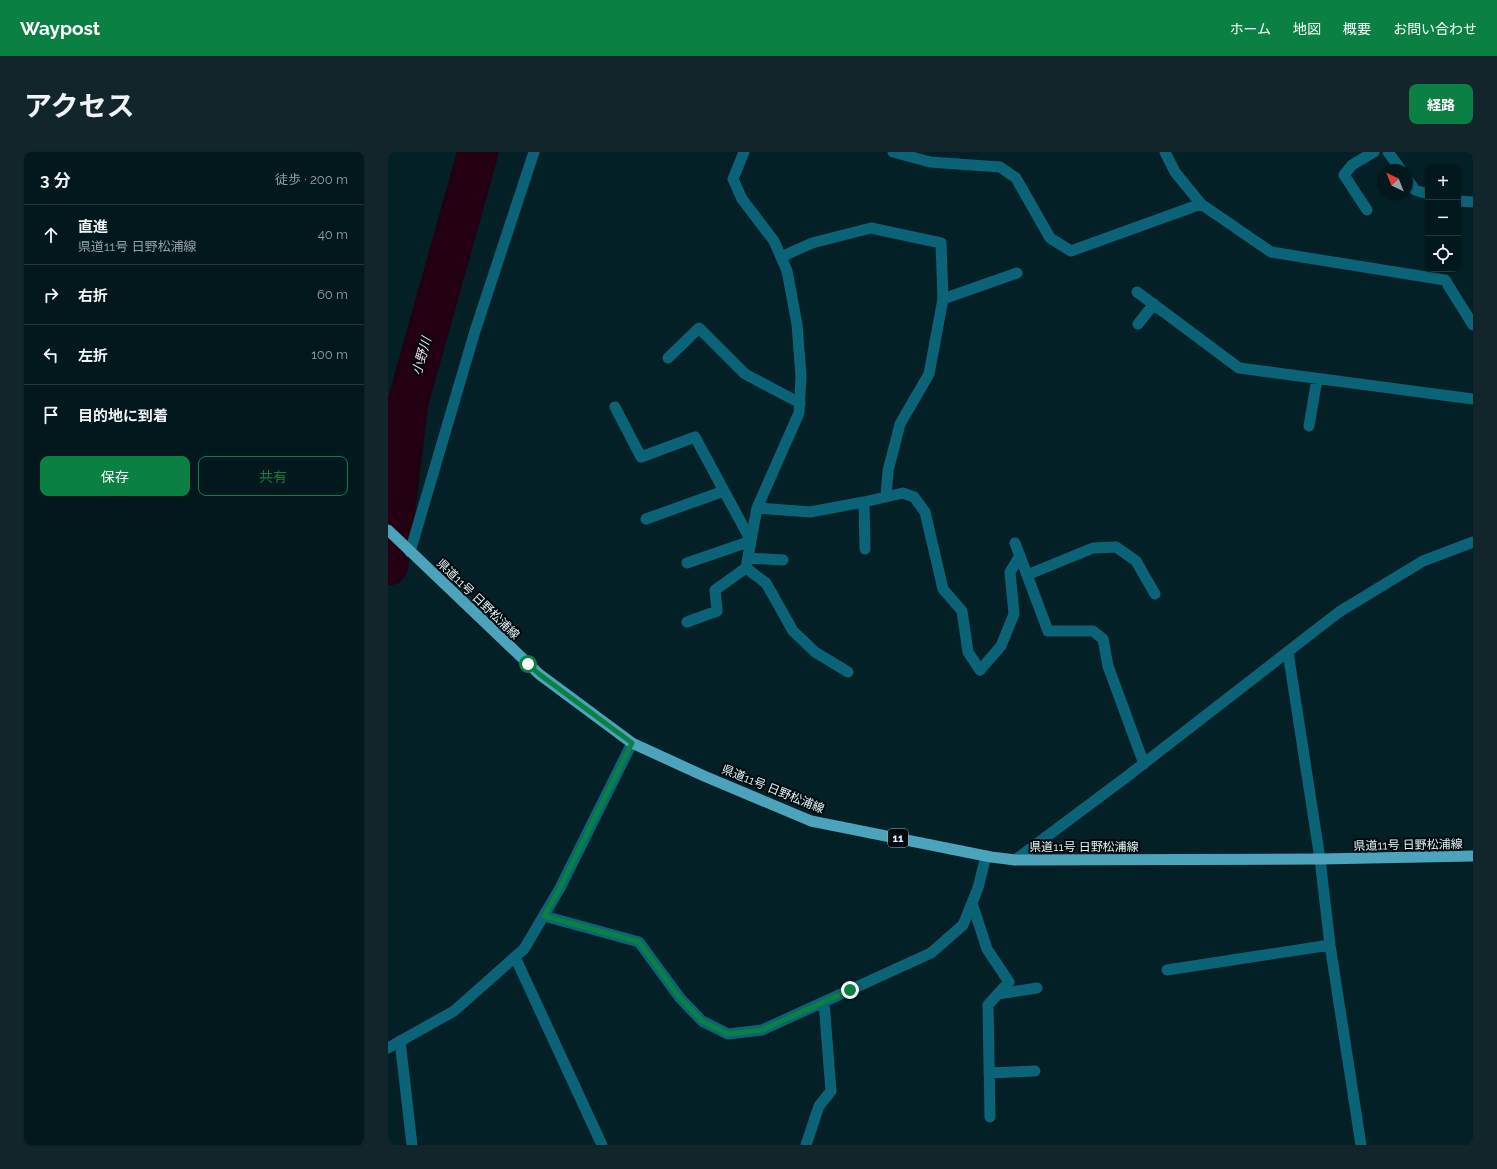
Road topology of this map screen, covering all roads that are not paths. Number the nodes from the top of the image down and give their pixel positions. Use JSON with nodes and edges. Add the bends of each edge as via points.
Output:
{"nodes":[{"id":1,"x":534,"y":152,"type":"edge"},
{"id":2,"x":744,"y":152,"type":"edge"},
{"id":3,"x":893,"y":152,"type":"edge"},
{"id":4,"x":1166,"y":152,"type":"edge"},
{"id":5,"x":1374,"y":152,"type":"edge"},
{"id":6,"x":1388,"y":152,"type":"edge"},
{"id":7,"x":1397,"y":164,"type":"edge"},
{"id":8,"x":1413,"y":187,"type":"edge"},
{"id":9,"x":1425,"y":193,"type":"edge"},
{"id":10,"x":1461,"y":201,"type":"edge"},
{"id":11,"x":1473,"y":202,"type":"edge"},
{"id":12,"x":1201,"y":204,"type":"junction"},
{"id":13,"x":1367,"y":210,"type":"dead end"},
{"id":14,"x":781,"y":257,"type":"junction"},
{"id":15,"x":1017,"y":273,"type":"dead end"},
{"id":16,"x":1137,"y":292,"type":"dead end"},
{"id":17,"x":943,"y":299,"type":"junction"},
{"id":18,"x":1154,"y":304,"type":"junction"},
{"id":19,"x":1138,"y":324,"type":"dead end"},
{"id":20,"x":1473,"y":325,"type":"edge"},
{"id":21,"x":668,"y":358,"type":"dead end"},
{"id":22,"x":1317,"y":379,"type":"junction"},
{"id":23,"x":1473,"y":399,"type":"edge"},
{"id":24,"x":800,"y":403,"type":"junction"},
{"id":25,"x":615,"y":407,"type":"dead end"},
{"id":26,"x":1309,"y":426,"type":"dead end"},
{"id":27,"x":724,"y":491,"type":"junction"},
{"id":28,"x":886,"y":497,"type":"junction"},
{"id":29,"x":864,"y":502,"type":"junction"},
{"id":30,"x":756,"y":508,"type":"junction"},
{"id":31,"x":646,"y":519,"type":"dead end"},
{"id":32,"x":388,"y":530,"type":"edge"},
{"id":33,"x":751,"y":541,"type":"junction"},
{"id":34,"x":1473,"y":542,"type":"edge"},
{"id":35,"x":1015,"y":544,"type":"dead end"},
{"id":36,"x":865,"y":549,"type":"dead end"},
{"id":37,"x":410,"y":552,"type":"junction"},
{"id":38,"x":1020,"y":556,"type":"junction"},
{"id":39,"x":783,"y":560,"type":"dead end"},
{"id":40,"x":687,"y":563,"type":"dead end"},
{"id":41,"x":747,"y":563,"type":"junction"},
{"id":42,"x":1027,"y":575,"type":"junction"},
{"id":43,"x":1155,"y":594,"type":"dead end"},
{"id":44,"x":687,"y":622,"type":"dead end"},
{"id":45,"x":1288,"y":652,"type":"junction"},
{"id":46,"x":848,"y":672,"type":"dead end"},
{"id":47,"x":632,"y":743,"type":"junction"},
{"id":48,"x":1144,"y":764,"type":"junction"},
{"id":49,"x":986,"y":856,"type":"junction"},
{"id":50,"x":1473,"y":856,"type":"edge"},
{"id":51,"x":1015,"y":860,"type":"junction"},
{"id":52,"x":1320,"y":860,"type":"junction"},
{"id":53,"x":972,"y":903,"type":"junction"},
{"id":54,"x":544,"y":916,"type":"junction"},
{"id":55,"x":1330,"y":945,"type":"junction"},
{"id":56,"x":515,"y":957,"type":"junction"},
{"id":57,"x":1167,"y":970,"type":"dead end"},
{"id":58,"x":1037,"y":988,"type":"dead end"},
{"id":59,"x":998,"y":994,"type":"junction"},
{"id":60,"x":824,"y":1002,"type":"junction"},
{"id":61,"x":400,"y":1041,"type":"junction"},
{"id":62,"x":388,"y":1048,"type":"edge"},
{"id":63,"x":1035,"y":1071,"type":"dead end"},
{"id":64,"x":989,"y":1073,"type":"junction"},
{"id":65,"x":990,"y":1117,"type":"dead end"},
{"id":66,"x":412,"y":1145,"type":"edge"},
{"id":67,"x":602,"y":1145,"type":"edge"},
{"id":68,"x":806,"y":1145,"type":"edge"},
{"id":69,"x":1360,"y":1145,"type":"edge"}],
"edges":[{"from":1,"to":37,"type":"street","via":[[475,331]]},
{"from":2,"to":14,"type":"street","via":[[734,179],[742,199],[774,241]]},
{"from":3,"to":12,"type":"street","via":[[930,162],[1000,167],[1016,178],[1050,238],[1071,251]]},
{"from":4,"to":12,"type":"street","via":[[1175,172]]},
{"from":5,"to":13,"type":"street","via":[[1352,165],[1344,175]]},
{"from":6,"to":7,"type":"street"},
{"from":8,"to":9,"type":"street"},
{"from":10,"to":11,"type":"street"},
{"from":12,"to":20,"type":"street","via":[[1271,252],[1445,280]]},
{"from":14,"to":17,"type":"street","via":[[812,243],[871,228],[940,243]]},
{"from":14,"to":24,"type":"street","via":[[787,271],[797,324],[801,376]]},
{"from":15,"to":17,"type":"street"},
{"from":16,"to":18,"type":"street"},
{"from":17,"to":28,"type":"street","via":[[928,374],[900,424],[888,471]]},
{"from":18,"to":19,"type":"street"},
{"from":18,"to":22,"type":"street","via":[[1239,368]]},
{"from":21,"to":24,"type":"street","via":[[699,328],[745,374]]},
{"from":22,"to":23,"type":"street"},
{"from":22,"to":26,"type":"street"},
{"from":24,"to":30,"type":"street","via":[[799,413]]},
{"from":25,"to":27,"type":"street","via":[[641,456],[695,436]]},
{"from":27,"to":31,"type":"street"},
{"from":27,"to":33,"type":"street"},
{"from":28,"to":29,"type":"street"},
{"from":28,"to":38,"type":"street","via":[[902,493],[914,497],[925,512],[944,589],[962,611],[968,652],[980,670],[1001,646],[1014,614],[1010,572]]},
{"from":29,"to":30,"type":"street","via":[[810,512]]},
{"from":29,"to":36,"type":"street"},
{"from":30,"to":33,"type":"street"},
{"from":32,"to":37,"type":"main road","name":"県道11号 日野松浦線","number":"11"},
{"from":33,"to":40,"type":"street"},
{"from":33,"to":41,"type":"street"},
{"from":34,"to":45,"type":"street","via":[[1423,561],[1339,612]]},
{"from":35,"to":38,"type":"street"},
{"from":37,"to":47,"type":"main road","name":"県道11号 日野松浦線","number":"11","via":[[539,674]]},
{"from":38,"to":42,"type":"street"},
{"from":39,"to":41,"type":"street"},
{"from":41,"to":44,"type":"street","via":[[715,590],[717,611]]},
{"from":41,"to":46,"type":"street","via":[[766,583],[793,631],[816,652]]},
{"from":42,"to":43,"type":"street","via":[[1093,548],[1116,546],[1136,561]]},
{"from":42,"to":48,"type":"street","via":[[1048,631],[1093,631],[1103,639],[1108,666]]},
{"from":45,"to":48,"type":"street"},
{"from":45,"to":52,"type":"street"},
{"from":47,"to":49,"type":"main road","name":"県道11号 日野松浦線","number":"11","via":[[811,821]]},
{"from":47,"to":54,"type":"street"},
{"from":48,"to":51,"type":"street"},
{"from":49,"to":51,"type":"main road","name":"県道11号 日野松浦線","number":"11"},
{"from":49,"to":53,"type":"street"},
{"from":50,"to":52,"type":"main road","name":"県道11号 日野松浦線","number":"11"},
{"from":51,"to":52,"type":"main road","name":"県道11号 日野松浦線","number":"11"},
{"from":52,"to":55,"type":"street"},
{"from":53,"to":59,"type":"street","via":[[987,949],[1009,982]]},
{"from":53,"to":60,"type":"street","via":[[963,925],[931,953]]},
{"from":54,"to":56,"type":"street","via":[[524,949]]},
{"from":54,"to":60,"type":"street","via":[[639,942],[684,1003],[702,1021],[728,1034],[762,1030]]},
{"from":55,"to":57,"type":"street"},
{"from":55,"to":69,"type":"street"},
{"from":56,"to":61,"type":"street","via":[[454,1011]]},
{"from":56,"to":67,"type":"street"},
{"from":58,"to":59,"type":"street"},
{"from":59,"to":64,"type":"street","via":[[988,1006]]},
{"from":60,"to":68,"type":"street","via":[[831,1091],[819,1106]]},
{"from":61,"to":62,"type":"street"},
{"from":61,"to":66,"type":"street"},
{"from":63,"to":64,"type":"street"},
{"from":64,"to":65,"type":"street"}]}
